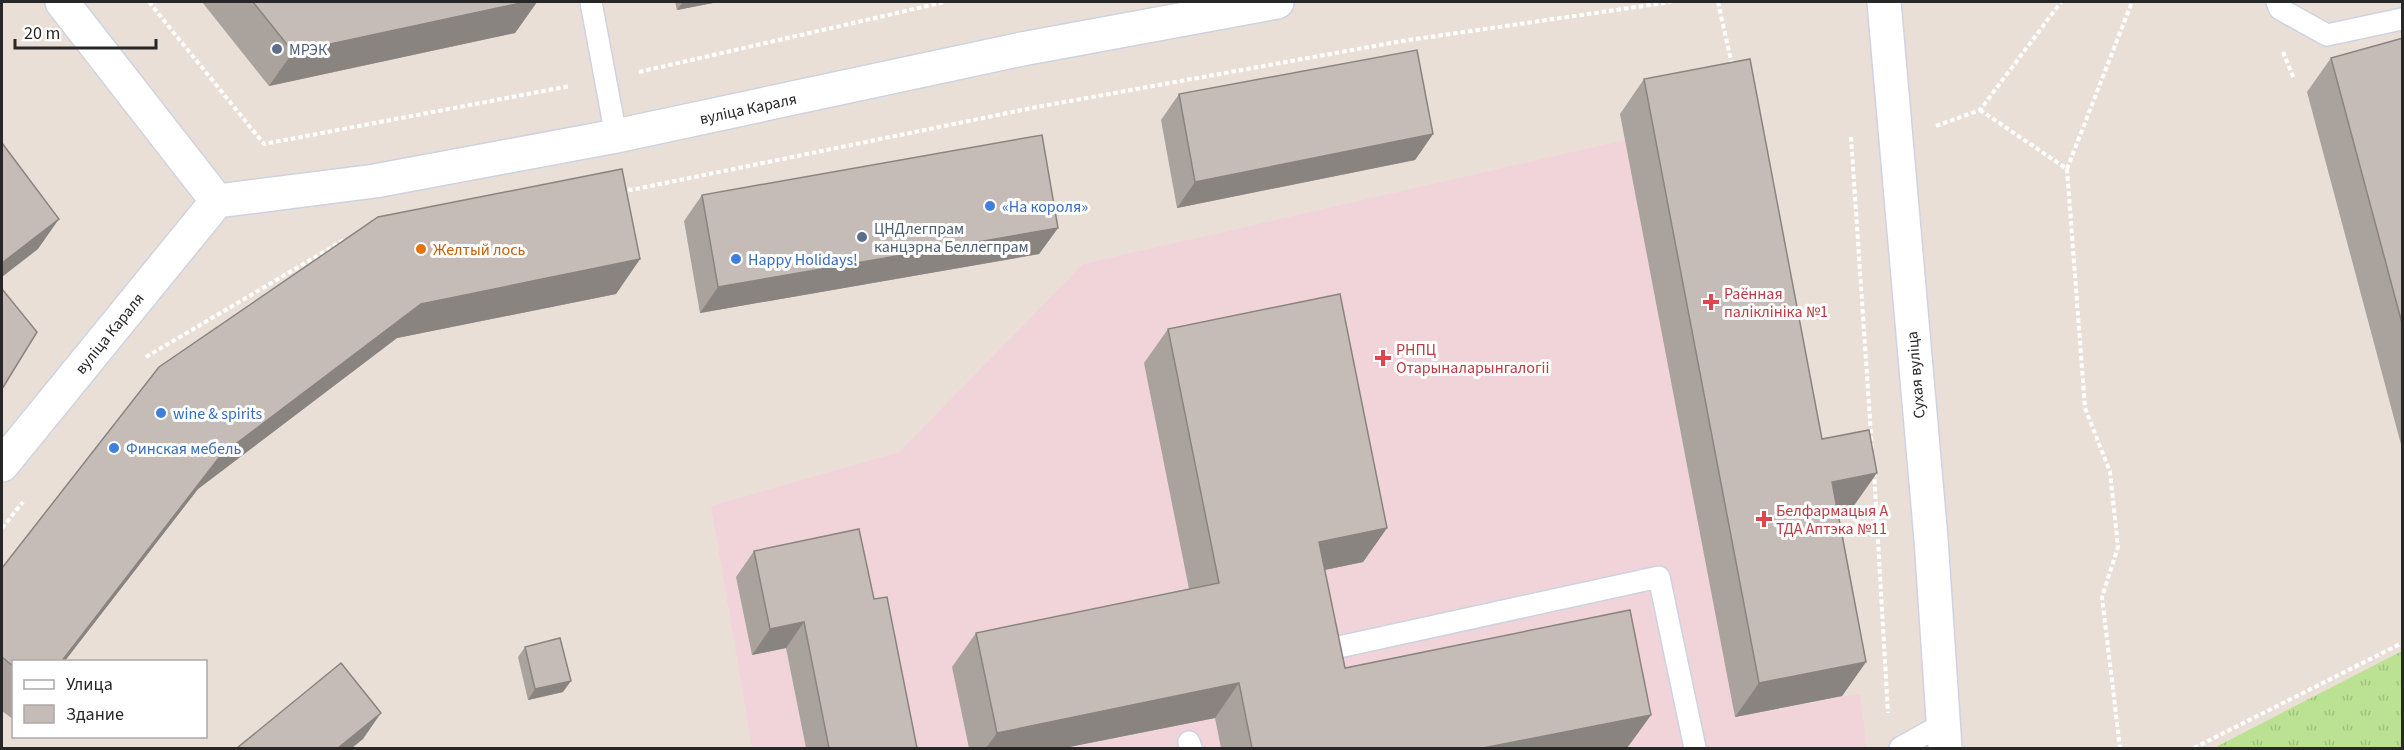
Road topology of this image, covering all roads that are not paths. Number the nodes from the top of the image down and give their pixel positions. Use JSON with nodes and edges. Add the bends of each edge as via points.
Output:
{"nodes":[{"id":1,"x":62,"y":2,"type":"edge"},
{"id":2,"x":591,"y":2,"type":"edge"},
{"id":3,"x":1266,"y":2,"type":"edge"},
{"id":4,"x":1884,"y":2,"type":"edge"},
{"id":5,"x":2277,"y":2,"type":"edge"},
{"id":6,"x":2403,"y":19,"type":"edge"},
{"id":7,"x":616,"y":136,"type":"junction"},
{"id":8,"x":217,"y":201,"type":"junction"},
{"id":9,"x":2,"y":465,"type":"edge"},
{"id":10,"x":1340,"y":647,"type":"edge"},
{"id":11,"x":1944,"y":736,"type":"edge"},
{"id":12,"x":1695,"y":748,"type":"edge"},
{"id":13,"x":1900,"y":748,"type":"edge"}],
"edges":[{"from":1,"to":8,"type":"main road"},
{"from":2,"to":7,"type":"lane"},
{"from":3,"to":7,"type":"main road","name":"вуліца Караля","via":[[1023,49]]},
{"from":4,"to":11,"type":"main road","name":"Сухая вуліца","via":[[1931,539]]},
{"from":5,"to":6,"type":"lane","via":[[2280,9],[2327,35]]},
{"from":7,"to":8,"type":"main road","name":"вуліца Караля","via":[[375,181]]},
{"from":8,"to":9,"type":"main road","name":"вуліца Караля"},
{"from":10,"to":12,"type":"lane","via":[[1659,577]]},
{"from":11,"to":13,"type":"lane"}]}
